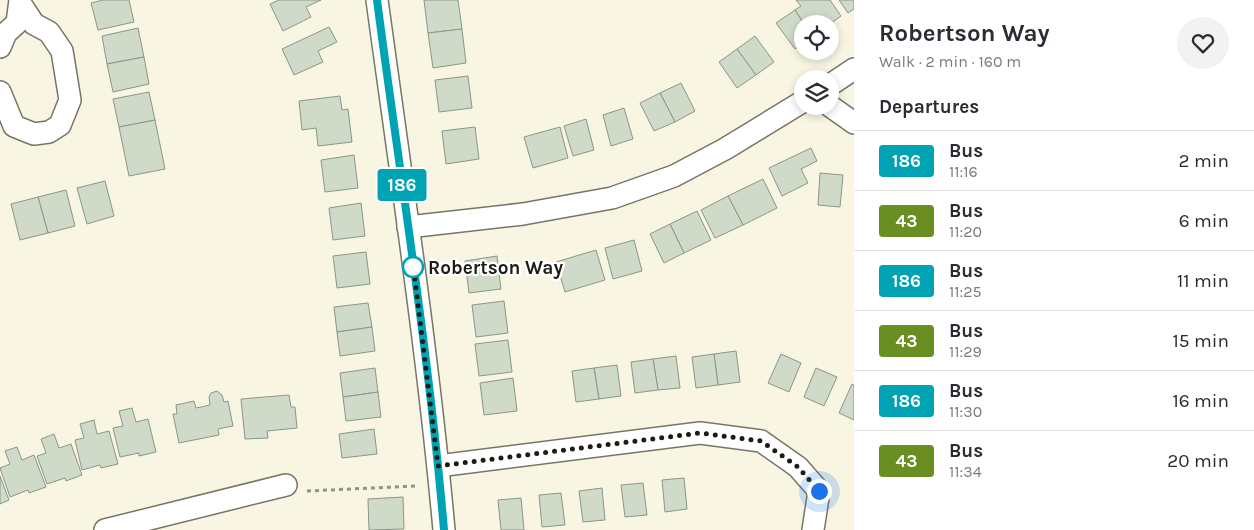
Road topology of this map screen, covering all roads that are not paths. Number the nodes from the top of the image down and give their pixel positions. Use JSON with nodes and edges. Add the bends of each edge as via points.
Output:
{"nodes":[{"id":1,"x":377,"y":0,"type":"edge"},
{"id":2,"x":20,"y":1,"type":"edge"},
{"id":3,"x":0,"y":47,"type":"edge"},
{"id":4,"x":854,"y":69,"type":"edge"},
{"id":5,"x":839,"y":79,"type":"edge"},
{"id":6,"x":0,"y":92,"type":"edge"},
{"id":7,"x":794,"y":107,"type":"edge"},
{"id":8,"x":839,"y":113,"type":"edge"},
{"id":9,"x":854,"y":124,"type":"edge"},
{"id":10,"x":408,"y":227,"type":"junction"},
{"id":11,"x":439,"y":475,"type":"junction"},
{"id":12,"x":286,"y":485,"type":"road end"},
{"id":13,"x":105,"y":530,"type":"edge"},
{"id":14,"x":444,"y":530,"type":"edge"},
{"id":15,"x":813,"y":530,"type":"edge"}],
"edges":[{"from":1,"to":10,"type":"street"},
{"from":2,"to":3,"type":"street","via":[[16,23]]},
{"from":2,"to":6,"type":"street","via":[[34,24],[49,32],[62,51],[70,100],[60,125],[49,132],[34,134],[14,126]]},
{"from":4,"to":5,"type":"street"},
{"from":7,"to":10,"type":"street","via":[[674,176],[612,198],[523,214]]},
{"from":8,"to":9,"type":"street"},
{"from":10,"to":11,"type":"street"},
{"from":11,"to":14,"type":"street"},
{"from":11,"to":15,"type":"street","via":[[700,433],[761,441],[798,467],[819,491]]},
{"from":12,"to":13,"type":"street"}]}
